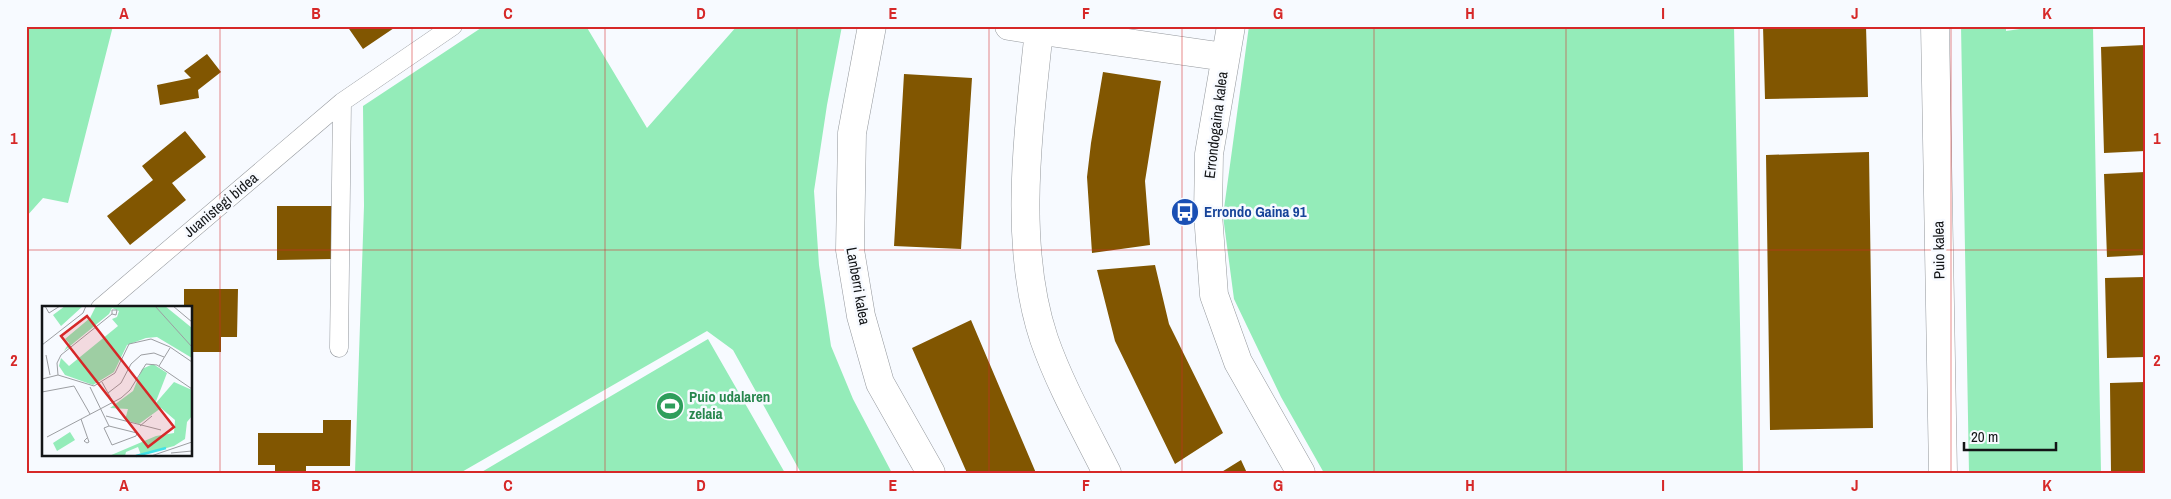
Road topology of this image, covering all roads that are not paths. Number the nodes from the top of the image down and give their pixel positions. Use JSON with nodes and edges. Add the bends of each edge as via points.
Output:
{"nodes":[{"id":1,"x":453,"y":26,"type":"edge"},
{"id":2,"x":872,"y":26,"type":"edge"},
{"id":3,"x":1009,"y":26,"type":"edge"},
{"id":4,"x":1231,"y":26,"type":"edge"},
{"id":5,"x":1935,"y":26,"type":"edge"},
{"id":6,"x":1039,"y":30,"type":"junction"},
{"id":7,"x":1226,"y":57,"type":"junction"},
{"id":8,"x":342,"y":102,"type":"junction"},
{"id":9,"x":102,"y":306,"type":"edge"},
{"id":10,"x":340,"y":348,"type":"dead end"},
{"id":11,"x":931,"y":473,"type":"edge"},
{"id":12,"x":1107,"y":473,"type":"edge"},
{"id":13,"x":1302,"y":473,"type":"edge"},
{"id":14,"x":1943,"y":473,"type":"edge"}],
"edges":[{"from":1,"to":8,"type":"lane","name":"Juanistegi bidea"},
{"from":2,"to":11,"type":"street","name":"Lanberri kalea","via":[[852,133],[850,250],[861,316],[880,383]]},
{"from":3,"to":6,"type":"street"},
{"from":4,"to":7,"type":"street","name":"Errondogaina kalea"},
{"from":5,"to":14,"type":"street","name":"Puio kalea"},
{"from":6,"to":7,"type":"street"},
{"from":6,"to":12,"type":"street","via":[[1026,163],[1026,236],[1033,289],[1044,338]]},
{"from":7,"to":13,"type":"street","name":"Errondogaina kalea","via":[[1209,154],[1208,214],[1214,294],[1238,362]]},
{"from":8,"to":9,"type":"lane","name":"Juanistegi bidea"},
{"from":8,"to":10,"type":"lane"}]}
